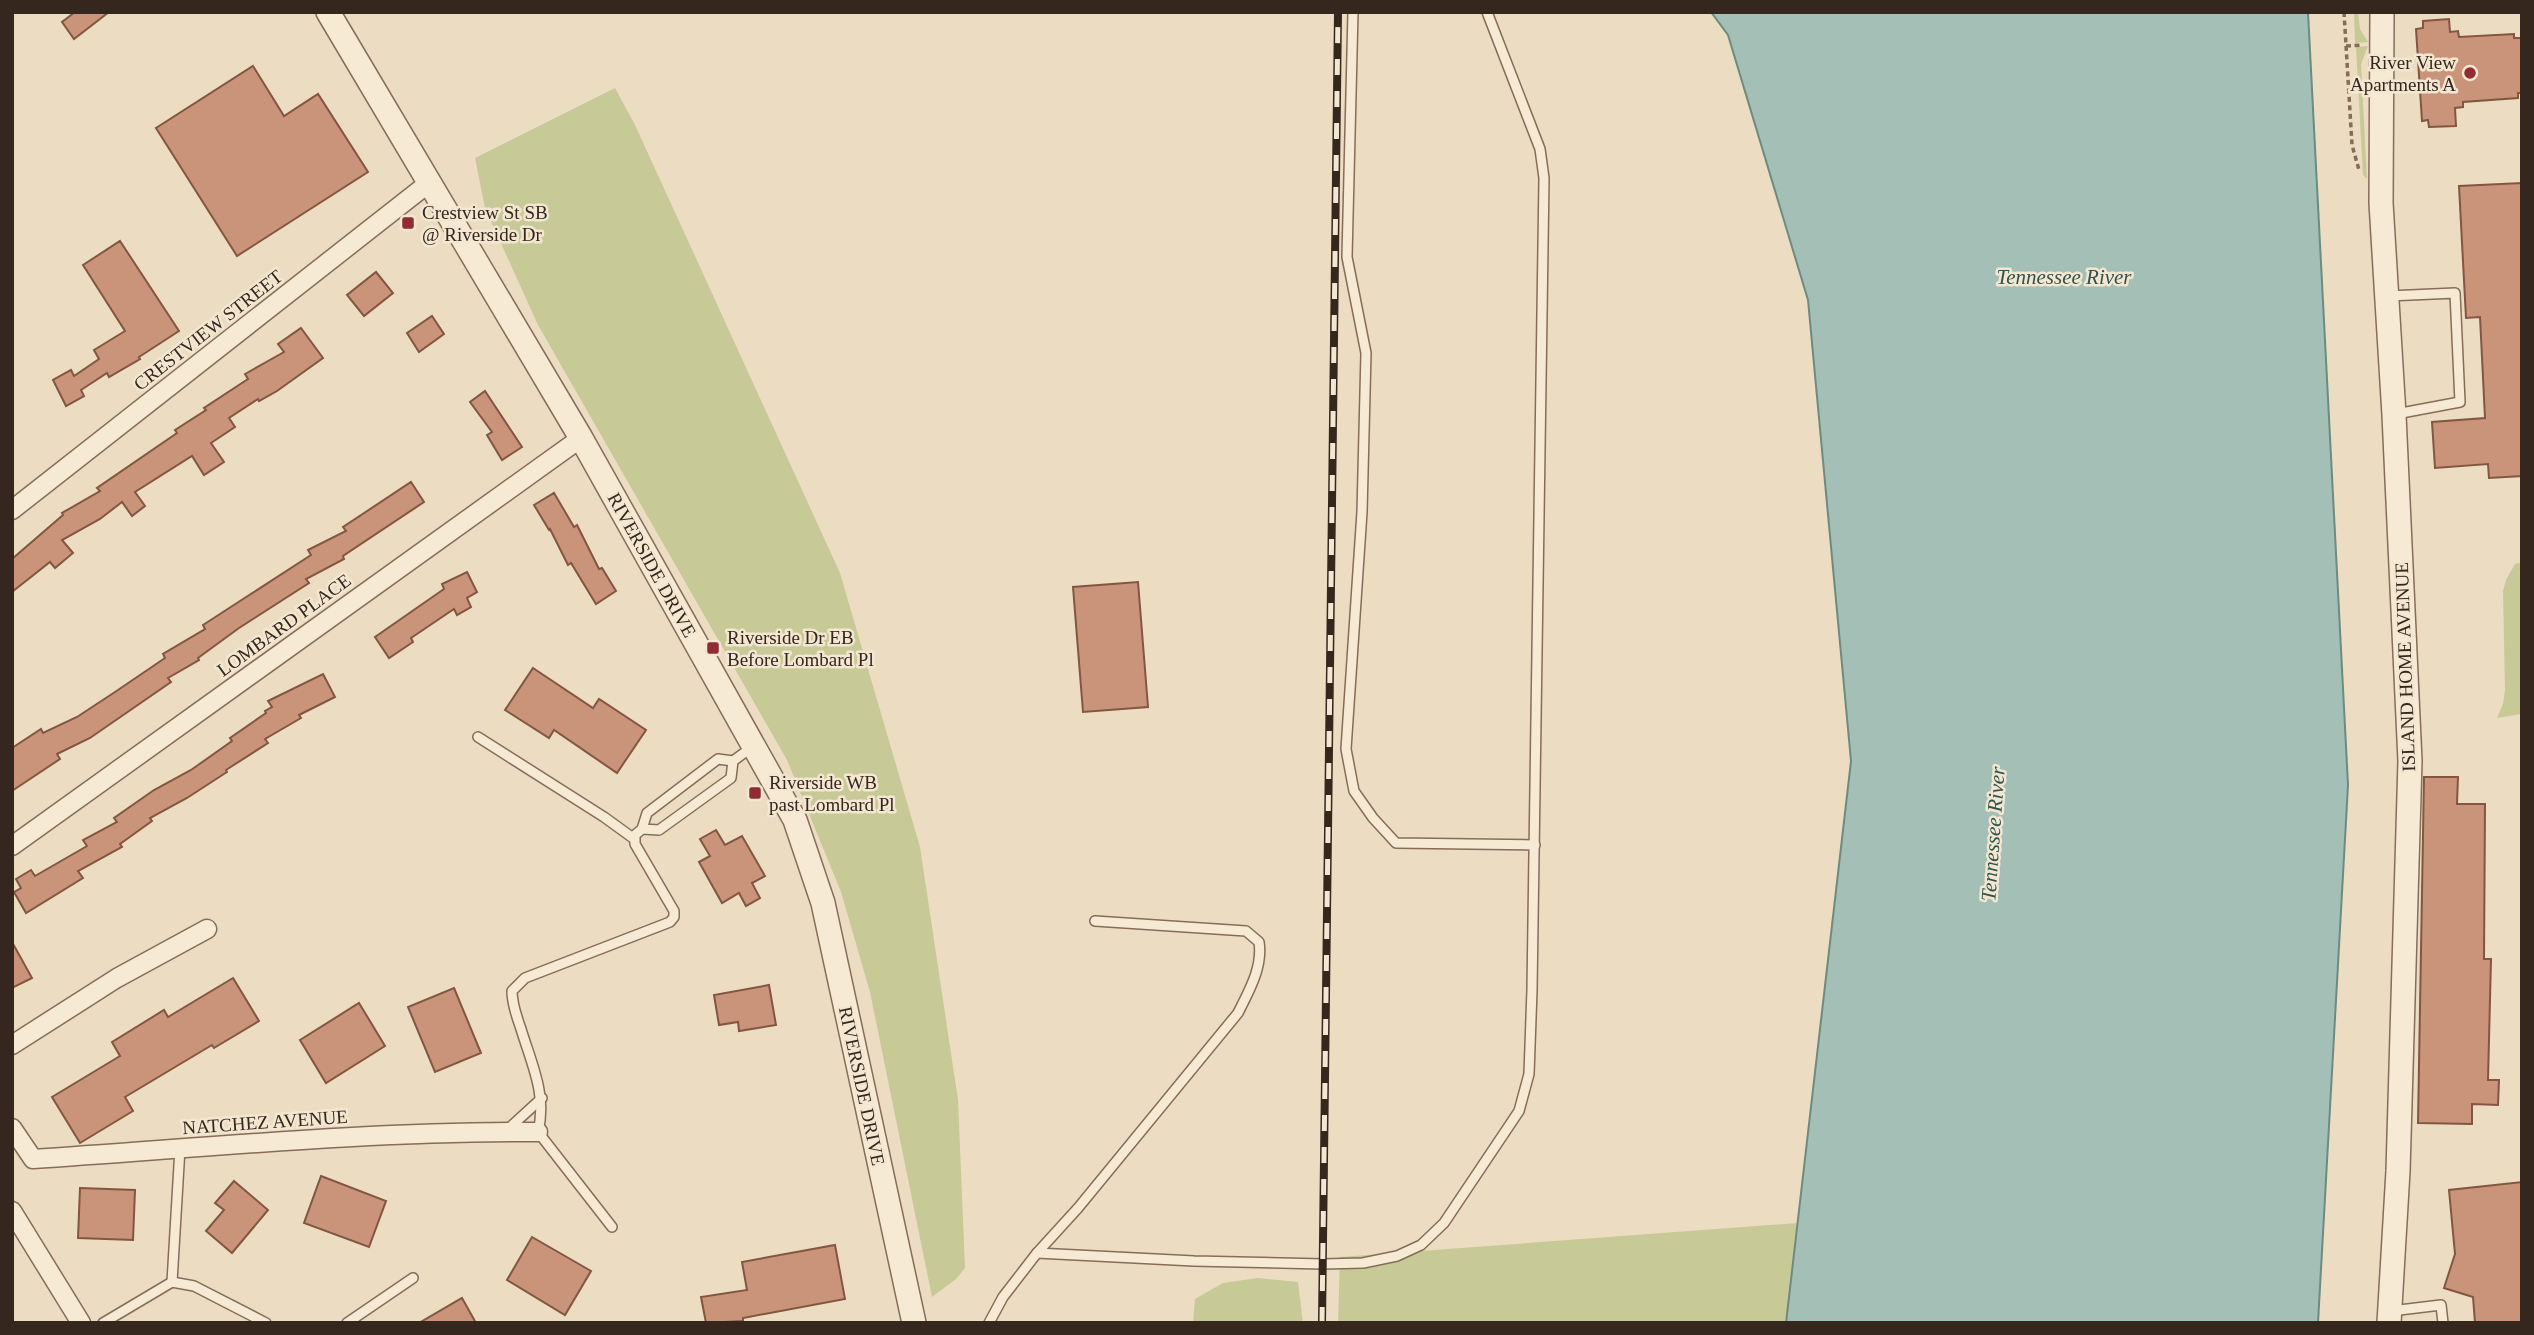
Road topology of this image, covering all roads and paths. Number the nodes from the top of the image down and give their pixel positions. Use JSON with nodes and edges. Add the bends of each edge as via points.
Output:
{"nodes":[{"id":1,"x":328,"y":12,"type":"edge"},
{"id":2,"x":1353,"y":12,"type":"edge"},
{"id":3,"x":1487,"y":12,"type":"edge"},
{"id":4,"x":2344,"y":12,"type":"edge"},
{"id":5,"x":2382,"y":12,"type":"edge"},
{"id":6,"x":2368,"y":44,"type":"dead end"},
{"id":7,"x":2346,"y":46,"type":"junction"},
{"id":8,"x":2359,"y":170,"type":"dead end"},
{"id":9,"x":430,"y":182,"type":"junction"},
{"id":10,"x":2386,"y":296,"type":"junction"},
{"id":11,"x":2394,"y":415,"type":"junction"},
{"id":12,"x":581,"y":438,"type":"junction"},
{"id":13,"x":12,"y":510,"type":"edge"},
{"id":14,"x":478,"y":737,"type":"dead end"},
{"id":15,"x":753,"y":746,"type":"junction"},
{"id":16,"x":733,"y":761,"type":"junction"},
{"id":17,"x":642,"y":829,"type":"junction"},
{"id":18,"x":634,"y":838,"type":"junction"},
{"id":19,"x":1535,"y":845,"type":"junction"},
{"id":20,"x":12,"y":846,"type":"edge"},
{"id":21,"x":1095,"y":921,"type":"dead end"},
{"id":22,"x":207,"y":929,"type":"dead end"},
{"id":23,"x":12,"y":1045,"type":"edge"},
{"id":24,"x":542,"y":1098,"type":"junction"},
{"id":25,"x":12,"y":1128,"type":"edge"},
{"id":26,"x":505,"y":1132,"type":"junction"},
{"id":27,"x":538,"y":1132,"type":"junction"},
{"id":28,"x":180,"y":1149,"type":"junction"},
{"id":29,"x":12,"y":1211,"type":"edge"},
{"id":30,"x":612,"y":1227,"type":"dead end"},
{"id":31,"x":1037,"y":1253,"type":"junction"},
{"id":32,"x":413,"y":1278,"type":"dead end"},
{"id":33,"x":172,"y":1282,"type":"junction"},
{"id":34,"x":2389,"y":1317,"type":"edge"},
{"id":35,"x":249,"y":1319,"type":"edge"},
{"id":36,"x":81,"y":1323,"type":"edge"},
{"id":37,"x":103,"y":1323,"type":"edge"},
{"id":38,"x":265,"y":1323,"type":"edge"},
{"id":39,"x":347,"y":1323,"type":"edge"},
{"id":40,"x":914,"y":1323,"type":"edge"},
{"id":41,"x":989,"y":1323,"type":"edge"},
{"id":42,"x":2443,"y":1323,"type":"edge"}],
"edges":[{"from":1,"to":9,"type":"street","name":"RIVERSIDE DRIVE"},
{"from":2,"to":19,"type":"lane","via":[[1347,257],[1366,353],[1362,512],[1346,749],[1354,791],[1396,843]]},
{"from":3,"to":19,"type":"lane","via":[[1540,149],[1544,178]]},
{"from":4,"to":7,"type":"path"},
{"from":5,"to":10,"type":"street","name":"ISLAND HOME AVENUE","via":[[2381,192]]},
{"from":6,"to":7,"type":"path"},
{"from":7,"to":8,"type":"path","via":[[2352,145]]},
{"from":9,"to":12,"type":"street","name":"RIVERSIDE DRIVE"},
{"from":9,"to":13,"type":"street","name":"CRESTVIEW STREET"},
{"from":10,"to":11,"type":"street","name":"ISLAND HOME AVENUE"},
{"from":10,"to":11,"type":"lane","via":[[2455,293],[2460,402]]},
{"from":11,"to":34,"type":"street","name":"ISLAND HOME AVENUE","via":[[2410,761]]},
{"from":12,"to":15,"type":"street","name":"RIVERSIDE DRIVE"},
{"from":12,"to":20,"type":"street","name":"LOMBARD PLACE"},
{"from":14,"to":18,"type":"lane"},
{"from":15,"to":16,"type":"lane"},
{"from":15,"to":40,"type":"street","name":"RIVERSIDE DRIVE","via":[[794,820],[823,903]]},
{"from":16,"to":17,"type":"lane","via":[[718,759],[647,813]]},
{"from":16,"to":17,"type":"lane","via":[[731,778],[659,830]]},
{"from":17,"to":18,"type":"lane"},
{"from":18,"to":24,"type":"lane","via":[[674,911],[670,922],[525,978],[512,991]]},
{"from":19,"to":31,"type":"lane","via":[[1529,1074],[1519,1111],[1444,1223],[1421,1245],[1397,1256],[1323,1264]]},
{"from":21,"to":31,"type":"lane","via":[[1246,931],[1259,942],[1261,954],[1238,1013]]},
{"from":22,"to":23,"type":"street","via":[[117,978]]},
{"from":24,"to":26,"type":"lane"},
{"from":24,"to":27,"type":"lane"},
{"from":25,"to":28,"type":"street","name":"NATCHEZ AVENUE","via":[[33,1159]]},
{"from":26,"to":27,"type":"street","name":"NATCHEZ AVENUE"},
{"from":26,"to":28,"type":"street","name":"NATCHEZ AVENUE"},
{"from":27,"to":30,"type":"lane"},
{"from":28,"to":33,"type":"lane"},
{"from":29,"to":36,"type":"street"},
{"from":31,"to":41,"type":"lane"},
{"from":32,"to":39,"type":"lane"},
{"from":33,"to":35,"type":"lane","via":[[194,1286]]},
{"from":33,"to":37,"type":"lane"},
{"from":34,"to":42,"type":"lane","via":[[2441,1305]]},
{"from":35,"to":38,"type":"lane"}]}
